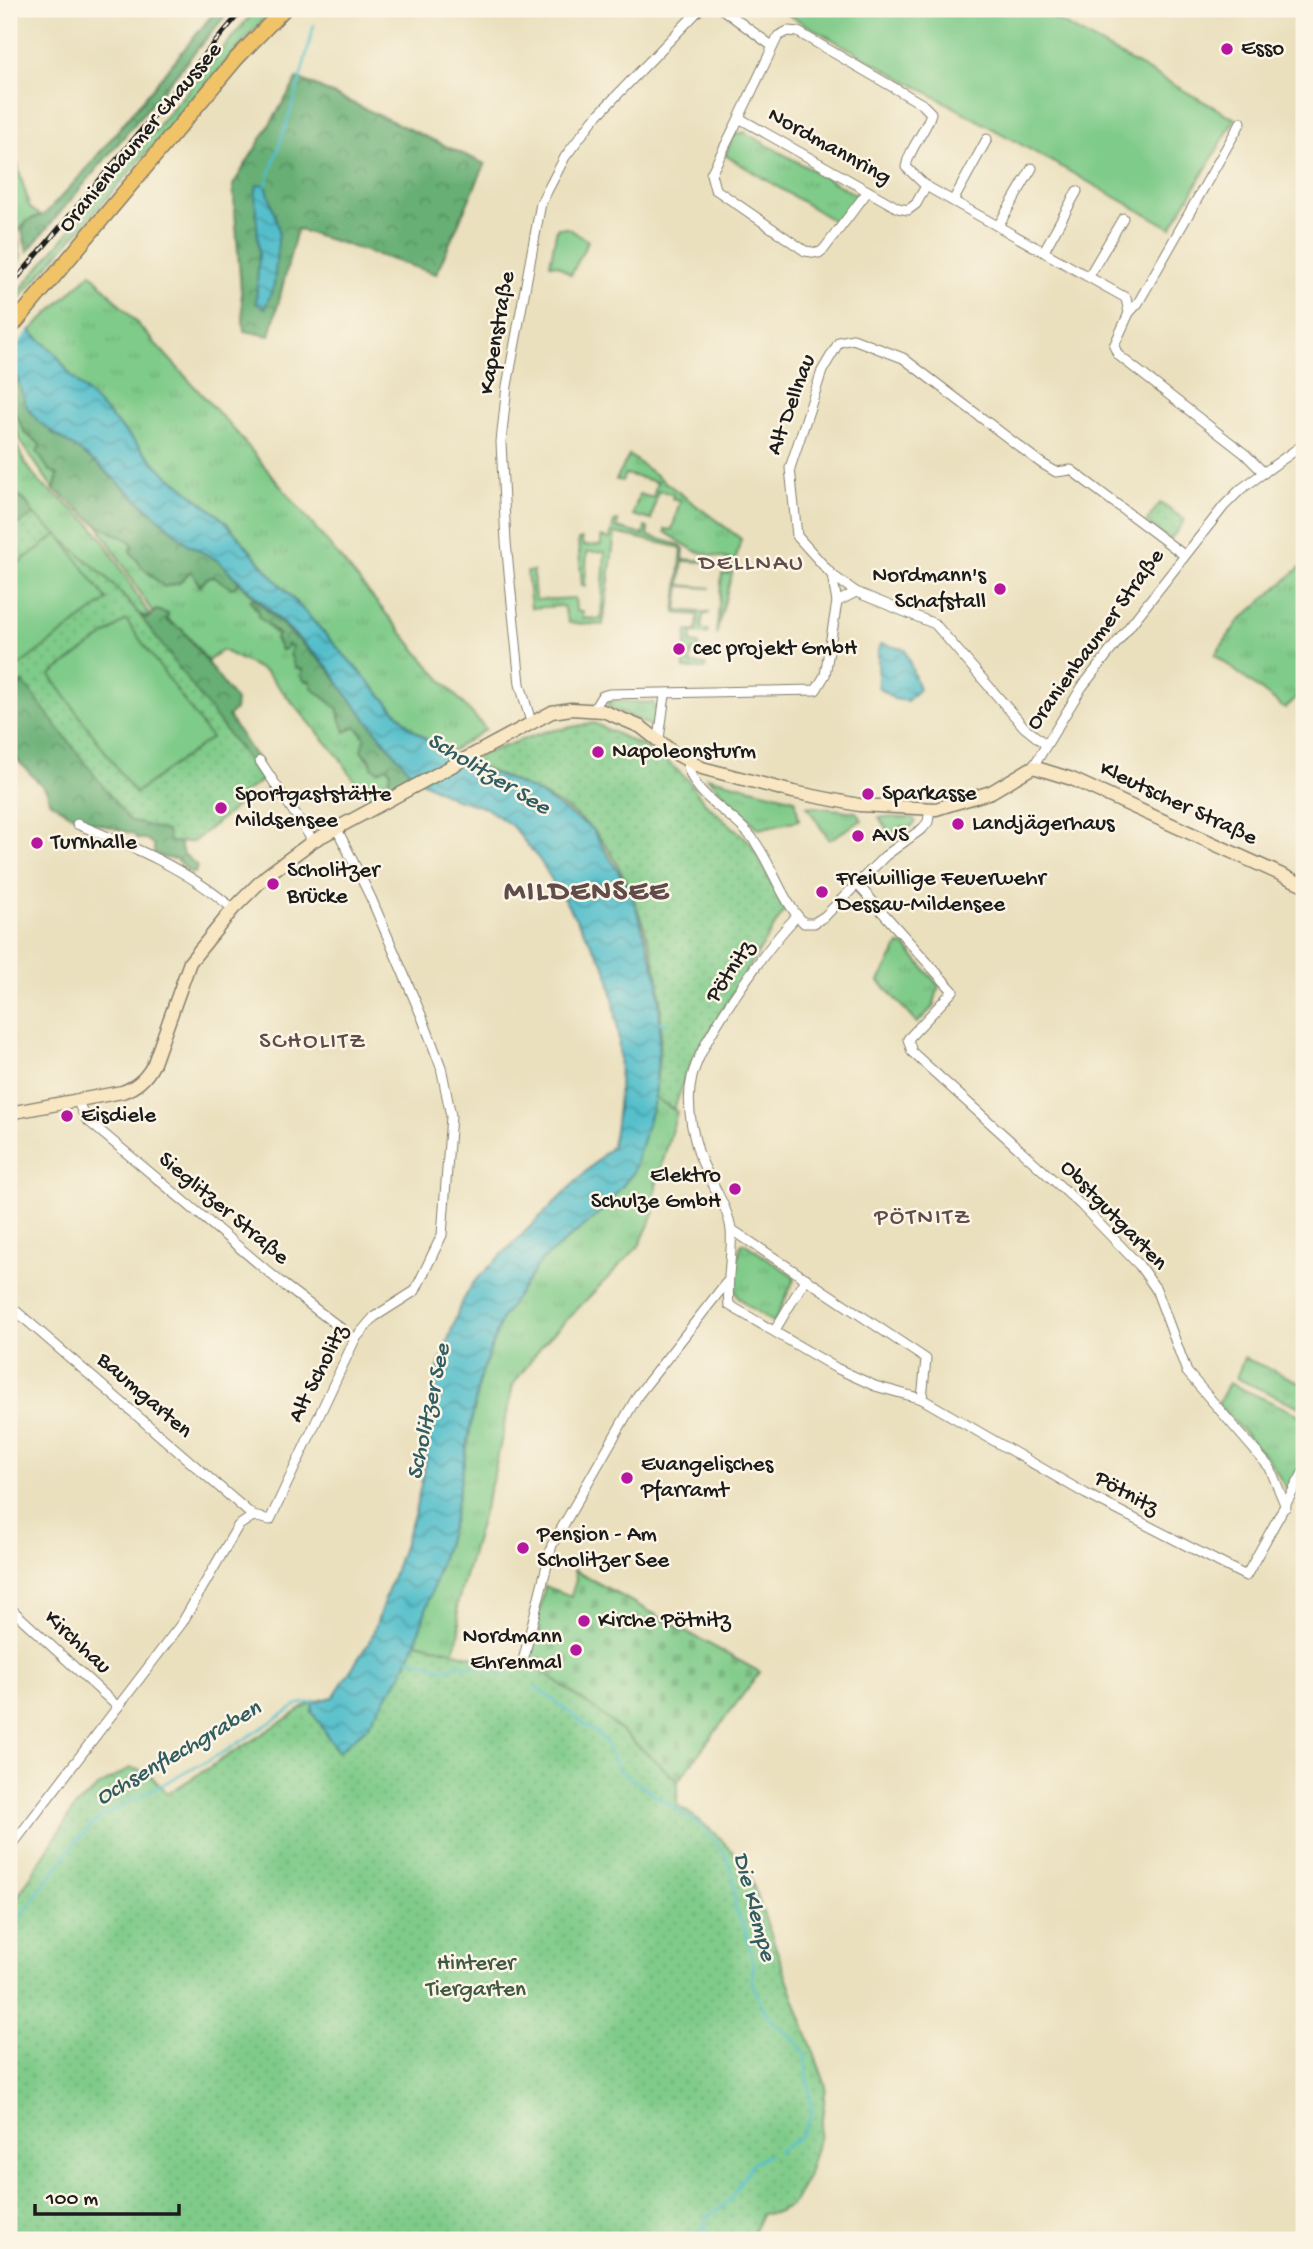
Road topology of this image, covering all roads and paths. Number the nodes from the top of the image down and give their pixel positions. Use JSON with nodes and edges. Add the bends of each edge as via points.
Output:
{"nodes":[{"id":1,"x":284,"y":9,"type":"edge"},
{"id":2,"x":700,"y":9,"type":"edge"},
{"id":3,"x":722,"y":9,"type":"edge"},
{"id":4,"x":772,"y":46,"type":"junction"},
{"id":5,"x":738,"y":118,"type":"junction"},
{"id":6,"x":1241,"y":122,"type":"dead end"},
{"id":7,"x":987,"y":139,"type":"dead end"},
{"id":8,"x":1032,"y":168,"type":"dead end"},
{"id":9,"x":926,"y":186,"type":"junction"},
{"id":10,"x":868,"y":191,"type":"junction"},
{"id":11,"x":1077,"y":191,"type":"dead end"},
{"id":12,"x":953,"y":201,"type":"junction"},
{"id":13,"x":1123,"y":218,"type":"dead end"},
{"id":14,"x":998,"y":226,"type":"junction"},
{"id":15,"x":1044,"y":251,"type":"junction"},
{"id":16,"x":1089,"y":276,"type":"junction"},
{"id":17,"x":1129,"y":313,"type":"junction"},
{"id":18,"x":9,"y":330,"type":"edge"},
{"id":19,"x":1304,"y":444,"type":"edge"},
{"id":20,"x":1264,"y":472,"type":"junction"},
{"id":21,"x":1184,"y":555,"type":"junction"},
{"id":22,"x":832,"y":575,"type":"junction"},
{"id":23,"x":856,"y":592,"type":"junction"},
{"id":24,"x":837,"y":602,"type":"junction"},
{"id":25,"x":665,"y":695,"type":"junction"},
{"id":26,"x":594,"y":709,"type":"junction"},
{"id":27,"x":531,"y":722,"type":"junction"},
{"id":28,"x":659,"y":740,"type":"junction"},
{"id":29,"x":1045,"y":744,"type":"junction"},
{"id":30,"x":260,"y":761,"type":"dead end"},
{"id":31,"x":687,"y":761,"type":"junction"},
{"id":32,"x":1033,"y":767,"type":"junction"},
{"id":33,"x":930,"y":809,"type":"junction"},
{"id":34,"x":77,"y":824,"type":"dead end"},
{"id":35,"x":337,"y":829,"type":"junction"},
{"id":36,"x":313,"y":841,"type":"junction"},
{"id":37,"x":858,"y":885,"type":"junction"},
{"id":38,"x":1304,"y":885,"type":"edge"},
{"id":39,"x":233,"y":909,"type":"junction"},
{"id":40,"x":797,"y":916,"type":"junction"},
{"id":41,"x":77,"y":1100,"type":"junction"},
{"id":42,"x":9,"y":1113,"type":"edge"},
{"id":43,"x":731,"y":1229,"type":"junction"},
{"id":44,"x":806,"y":1278,"type":"junction"},
{"id":45,"x":726,"y":1283,"type":"junction"},
{"id":46,"x":9,"y":1305,"type":"edge"},
{"id":47,"x":775,"y":1331,"type":"junction"},
{"id":48,"x":355,"y":1339,"type":"junction"},
{"id":49,"x":922,"y":1399,"type":"junction"},
{"id":50,"x":1304,"y":1471,"type":"edge"},
{"id":51,"x":1286,"y":1507,"type":"junction"},
{"id":52,"x":253,"y":1516,"type":"junction"},
{"id":53,"x":9,"y":1607,"type":"edge"},
{"id":54,"x":523,"y":1661,"type":"dead end"},
{"id":55,"x":118,"y":1707,"type":"junction"},
{"id":56,"x":9,"y":1849,"type":"edge"}],
"edges":[{"from":1,"to":18,"type":"main road","name":"Oranienbaumer Chaussee","via":[[236,59]]},
{"from":2,"to":27,"type":"street","name":"Kapenstraße","via":[[593,120],[565,157],[541,203],[501,442],[519,671]]},
{"from":3,"to":4,"type":"street"},
{"from":4,"to":5,"type":"street","name":"Nordmannring"},
{"from":4,"to":9,"type":"street","name":"Nordmannring","via":[[778,36],[798,32],[922,104],[931,113],[906,167]]},
{"from":5,"to":10,"type":"street","name":"Nordmannring"},
{"from":5,"to":10,"type":"street","via":[[711,174],[715,189],[805,251],[824,249]]},
{"from":6,"to":17,"type":"street","via":[[1139,303]]},
{"from":7,"to":12,"type":"street"},
{"from":8,"to":14,"type":"street"},
{"from":9,"to":10,"type":"street","name":"Nordmannring","via":[[908,210]]},
{"from":9,"to":12,"type":"street","name":"Nordmannring"},
{"from":11,"to":15,"type":"street"},
{"from":12,"to":14,"type":"street","name":"Nordmannring"},
{"from":13,"to":16,"type":"street"},
{"from":14,"to":15,"type":"street","name":"Nordmannring"},
{"from":15,"to":16,"type":"street","name":"Nordmannring"},
{"from":16,"to":17,"type":"street","name":"Nordmannring","via":[[1126,298]]},
{"from":17,"to":20,"type":"street","via":[[1114,346],[1118,355]]},
{"from":19,"to":20,"type":"street","name":"Oranienbaumer Straße"},
{"from":20,"to":21,"type":"street","name":"Oranienbaumer Straße","via":[[1224,506]]},
{"from":21,"to":22,"type":"street","name":"Alt Dellnau","via":[[1071,470],[1056,472],[1041,463],[903,358],[848,339],[839,342],[822,371],[790,468],[797,537]]},
{"from":21,"to":29,"type":"street","name":"Oranienbaumer Straße","via":[[1082,687]]},
{"from":22,"to":23,"type":"street"},
{"from":22,"to":24,"type":"street"},
{"from":23,"to":24,"type":"street"},
{"from":23,"to":29,"type":"street","via":[[935,624],[1024,727]]},
{"from":24,"to":25,"type":"street","via":[[825,676],[816,690]]},
{"from":25,"to":26,"type":"street","via":[[609,694],[602,696]]},
{"from":25,"to":28,"type":"street"},
{"from":26,"to":27,"type":"street","via":[[552,712]]},
{"from":26,"to":28,"type":"street","via":[[627,720]]},
{"from":27,"to":35,"type":"street"},
{"from":28,"to":31,"type":"street","name":"Oranienbaumer Straße"},
{"from":29,"to":32,"type":"street","name":"Oranienbaumer Straße"},
{"from":30,"to":36,"type":"street"},
{"from":31,"to":33,"type":"street","name":"Oranienbaumer Straße","via":[[793,792],[859,805]]},
{"from":31,"to":40,"type":"street","via":[[696,785],[751,836]]},
{"from":32,"to":33,"type":"street","name":"Oranienbaumer Straße","via":[[991,792]]},
{"from":32,"to":38,"type":"street","name":"Kleutscher Straße","via":[[1072,779]]},
{"from":33,"to":37,"type":"street","via":[[923,828],[885,856]]},
{"from":34,"to":39,"type":"street","via":[[190,877]]},
{"from":35,"to":36,"type":"street"},
{"from":35,"to":48,"type":"street","name":"Alt Scholitz","via":[[422,1017],[441,1067],[451,1116],[442,1235],[415,1292],[374,1317]]},
{"from":36,"to":39,"type":"street","via":[[286,859]]},
{"from":37,"to":40,"type":"street","via":[[814,923],[804,923]]},
{"from":37,"to":51,"type":"street","name":"Obstgutgarten","via":[[953,991],[908,1039],[912,1052],[1081,1205],[1139,1265],[1156,1289],[1187,1373],[1270,1468]]},
{"from":39,"to":41,"type":"street","via":[[190,962],[146,1076],[122,1092]]},
{"from":40,"to":43,"type":"street","name":"Pötnitz","via":[[747,982],[703,1050],[692,1077],[689,1109],[698,1152]]},
{"from":41,"to":42,"type":"street"},
{"from":41,"to":48,"type":"street","name":"Sieglitzer Straße","via":[[86,1119]]},
{"from":43,"to":44,"type":"street"},
{"from":43,"to":45,"type":"street","name":"Pötnitz"},
{"from":44,"to":47,"type":"street"},
{"from":44,"to":49,"type":"street","via":[[926,1359]]},
{"from":45,"to":47,"type":"street","name":"Pötnitz","via":[[729,1305]]},
{"from":45,"to":54,"type":"street","via":[[638,1395],[552,1545]]},
{"from":46,"to":52,"type":"street","name":"Baumgarten"},
{"from":47,"to":49,"type":"street","name":"Pötnitz","via":[[836,1368],[875,1386]]},
{"from":48,"to":52,"type":"street","name":"Alt Scholitz","via":[[270,1520]]},
{"from":49,"to":51,"type":"street","name":"Pötnitz","via":[[1086,1494],[1246,1576]]},
{"from":50,"to":51,"type":"street"},
{"from":52,"to":55,"type":"street","name":"Alt Scholitz","via":[[237,1526],[183,1623]]},
{"from":53,"to":55,"type":"street","name":"Kirchhau"},
{"from":55,"to":56,"type":"street","name":"Alt Scholitz"}]}
